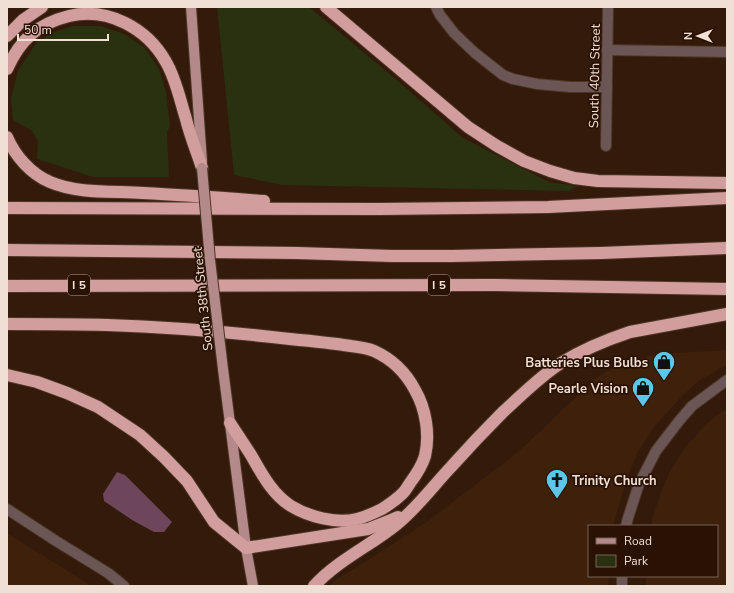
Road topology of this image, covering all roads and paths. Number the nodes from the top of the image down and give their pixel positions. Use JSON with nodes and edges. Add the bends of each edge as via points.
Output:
{"nodes":[{"id":1,"x":42,"y":7,"type":"edge"},
{"id":2,"x":191,"y":7,"type":"edge"},
{"id":3,"x":326,"y":7,"type":"edge"},
{"id":4,"x":436,"y":7,"type":"edge"},
{"id":5,"x":608,"y":7,"type":"edge"},
{"id":6,"x":7,"y":36,"type":"edge"},
{"id":7,"x":607,"y":50,"type":"junction"},
{"id":8,"x":727,"y":52,"type":"edge"},
{"id":9,"x":7,"y":69,"type":"edge"},
{"id":10,"x":607,"y":87,"type":"junction"},
{"id":11,"x":7,"y":137,"type":"edge"},
{"id":12,"x":606,"y":146,"type":"dead end"},
{"id":13,"x":202,"y":168,"type":"junction"},
{"id":14,"x":727,"y":183,"type":"edge"},
{"id":15,"x":727,"y":198,"type":"edge"},
{"id":16,"x":7,"y":208,"type":"edge"},
{"id":17,"x":379,"y":209,"type":"junction"},
{"id":18,"x":727,"y":248,"type":"edge"},
{"id":19,"x":7,"y":250,"type":"edge"},
{"id":20,"x":7,"y":286,"type":"edge"},
{"id":21,"x":727,"y":289,"type":"edge"},
{"id":22,"x":727,"y":314,"type":"edge"},
{"id":23,"x":7,"y":324,"type":"edge"},
{"id":24,"x":7,"y":375,"type":"edge"},
{"id":25,"x":727,"y":380,"type":"edge"},
{"id":26,"x":230,"y":423,"type":"junction"},
{"id":27,"x":415,"y":506,"type":"junction"},
{"id":28,"x":7,"y":509,"type":"edge"},
{"id":29,"x":626,"y":525,"type":"edge"},
{"id":30,"x":246,"y":548,"type":"junction"},
{"id":31,"x":124,"y":586,"type":"edge"},
{"id":32,"x":253,"y":586,"type":"edge"},
{"id":33,"x":314,"y":586,"type":"edge"}],
"edges":[{"from":1,"to":6,"type":"highway","via":[[23,20]]},
{"from":2,"to":13,"type":"main road","name":"South 38th Street"},
{"from":3,"to":14,"type":"highway","via":[[468,127],[524,161],[574,178],[598,181]]},
{"from":4,"to":10,"type":"street","via":[[454,33],[503,75],[537,84]]},
{"from":5,"to":7,"type":"street","name":"South 40th Street"},
{"from":7,"to":8,"type":"street"},
{"from":7,"to":10,"type":"street","name":"South 40th Street"},
{"from":9,"to":13,"type":"highway","via":[[18,47],[28,36],[48,23],[89,14],[104,15],[127,24],[147,38],[166,61]]},
{"from":10,"to":12,"type":"street","name":"South 40th Street"},
{"from":11,"to":17,"type":"highway","via":[[15,152],[32,171],[49,181],[79,190]]},
{"from":13,"to":26,"type":"main road","name":"South 38th Street","bridge":true,"via":[[210,260]]},
{"from":15,"to":17,"type":"highway","via":[[548,207]]},
{"from":16,"to":17,"type":"highway"},
{"from":18,"to":19,"type":"highway","number":"I 5","via":[[392,256]]},
{"from":20,"to":21,"type":"highway","number":"I 5","via":[[472,285]]},
{"from":22,"to":27,"type":"highway","via":[[630,332],[578,353],[560,364],[525,391]]},
{"from":23,"to":26,"type":"highway","via":[[179,328],[331,343],[374,351],[399,368],[420,398],[427,438],[425,457],[403,493],[392,503],[356,519],[322,519],[291,506],[278,495],[266,481]]},
{"from":24,"to":30,"type":"highway","via":[[74,395],[98,407],[140,435],[187,481],[214,522]]},
{"from":25,"to":29,"type":"street","via":[[692,406],[656,451],[639,484]]},
{"from":26,"to":30,"type":"main road","name":"South 38th Street"},
{"from":27,"to":30,"type":"highway","via":[[391,520],[368,529]]},
{"from":27,"to":33,"type":"highway","via":[[397,524],[341,563]]},
{"from":28,"to":31,"type":"street","via":[[108,573]]},
{"from":30,"to":32,"type":"main road","name":"South 38th Street"}]}
